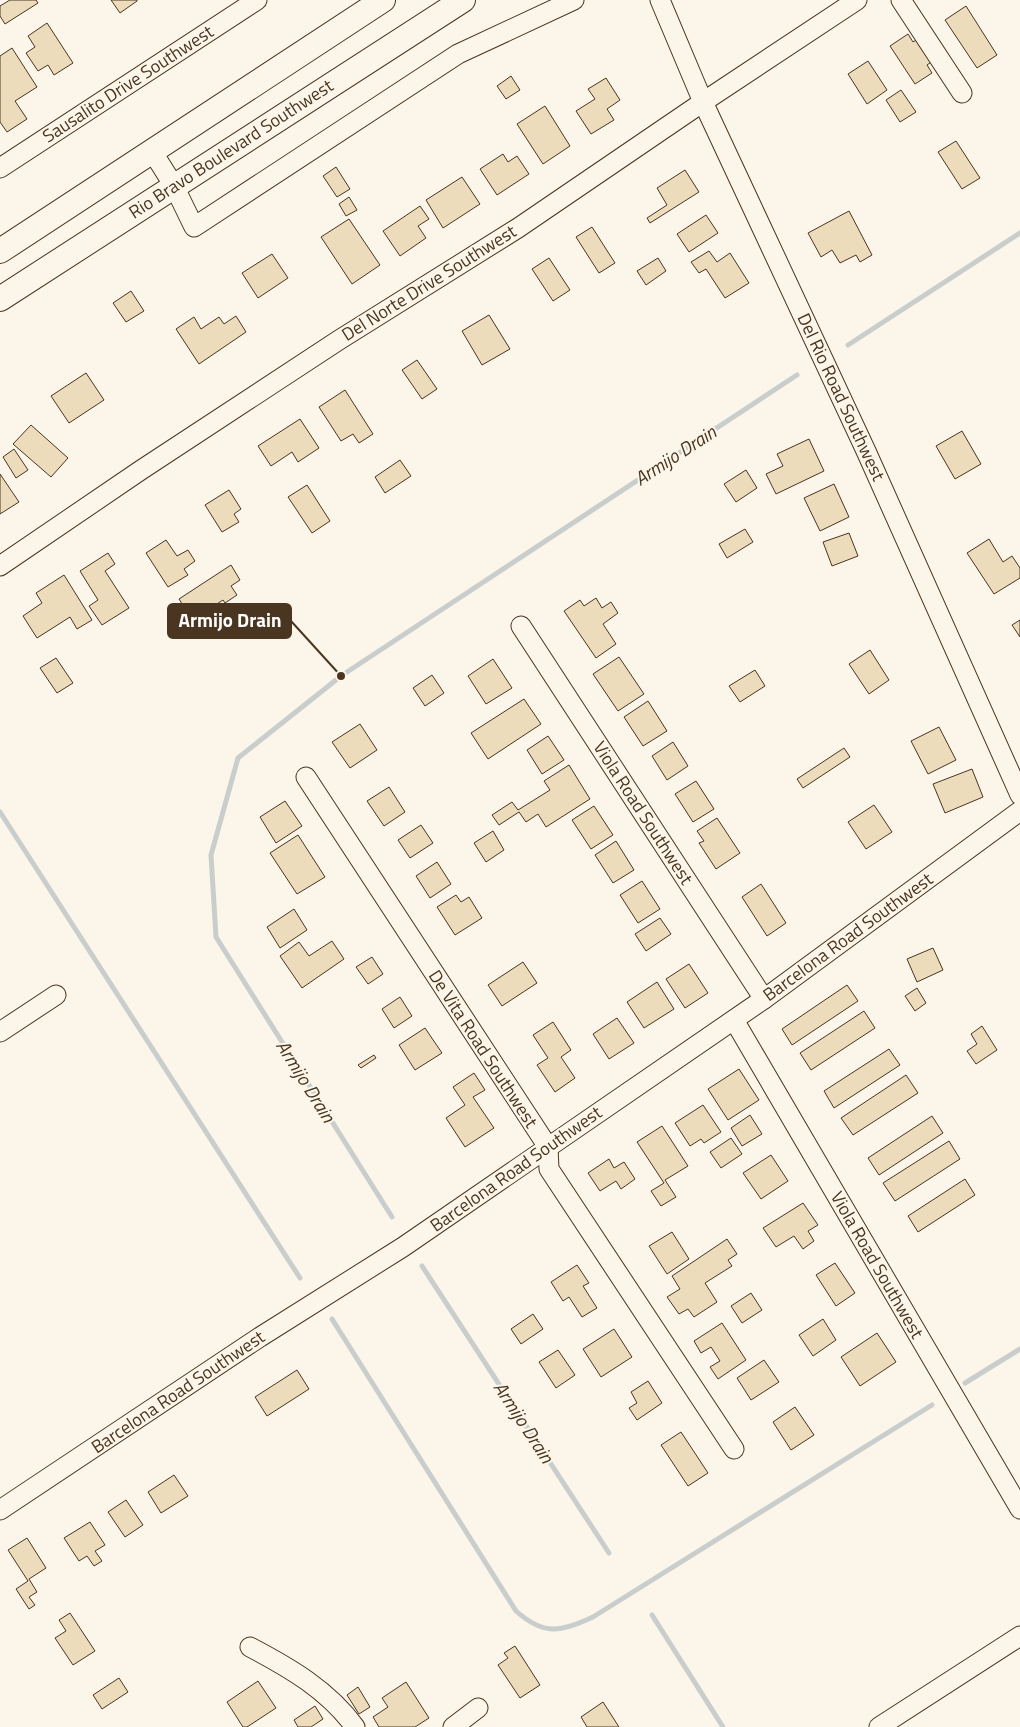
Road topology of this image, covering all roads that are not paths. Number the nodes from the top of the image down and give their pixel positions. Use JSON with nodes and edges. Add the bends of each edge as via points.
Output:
{"nodes":[{"id":1,"x":257,"y":0,"type":"edge"},
{"id":2,"x":383,"y":0,"type":"edge"},
{"id":3,"x":463,"y":0,"type":"edge"},
{"id":4,"x":574,"y":0,"type":"edge"},
{"id":5,"x":660,"y":0,"type":"edge"},
{"id":6,"x":857,"y":0,"type":"edge"},
{"id":7,"x":901,"y":0,"type":"edge"},
{"id":8,"x":962,"y":93,"type":"dead end"},
{"id":9,"x":703,"y":102,"type":"junction"},
{"id":10,"x":152,"y":151,"type":"junction"},
{"id":11,"x":0,"y":168,"type":"edge"},
{"id":12,"x":174,"y":186,"type":"junction"},
{"id":13,"x":0,"y":251,"type":"edge"},
{"id":14,"x":0,"y":299,"type":"edge"},
{"id":15,"x":0,"y":566,"type":"edge"},
{"id":16,"x":521,"y":626,"type":"dead end"},
{"id":17,"x":306,"y":777,"type":"dead end"},
{"id":18,"x":1020,"y":795,"type":"edge"},
{"id":19,"x":1020,"y":811,"type":"edge"},
{"id":20,"x":56,"y":995,"type":"dead end"},
{"id":21,"x":764,"y":999,"type":"junction"},
{"id":22,"x":734,"y":1020,"type":"junction"},
{"id":23,"x":0,"y":1032,"type":"edge"},
{"id":24,"x":548,"y":1147,"type":"junction"},
{"id":25,"x":734,"y":1449,"type":"dead end"},
{"id":26,"x":1020,"y":1509,"type":"edge"},
{"id":27,"x":0,"y":1510,"type":"edge"},
{"id":28,"x":1020,"y":1636,"type":"edge"},
{"id":29,"x":250,"y":1647,"type":"dead end"},
{"id":30,"x":478,"y":1708,"type":"dead end"},
{"id":31,"x":355,"y":1727,"type":"edge"},
{"id":32,"x":452,"y":1727,"type":"edge"},
{"id":33,"x":879,"y":1727,"type":"edge"}],
"edges":[{"from":1,"to":11,"type":"street","name":"Sausalito Drive Southwest"},
{"from":2,"to":10,"type":"main road"},
{"from":3,"to":12,"type":"main road","name":"Rio Bravo Boulevard Southwest"},
{"from":4,"to":12,"type":"street","via":[[458,54],[194,227]]},
{"from":5,"to":9,"type":"street","name":"Del Rio Road Southwest"},
{"from":6,"to":9,"type":"street","name":"Del Norte Drive Southwest"},
{"from":7,"to":8,"type":"street"},
{"from":9,"to":15,"type":"street","name":"Del Norte Drive Southwest","via":[[518,228],[322,351]]},
{"from":9,"to":18,"type":"street","name":"Del Rio Road Southwest","via":[[870,460]]},
{"from":10,"to":12,"type":"street"},
{"from":10,"to":13,"type":"main road"},
{"from":12,"to":14,"type":"main road","name":"Rio Bravo Boulevard Southwest"},
{"from":16,"to":21,"type":"street","name":"Viola Road Southwest"},
{"from":17,"to":24,"type":"street","name":"De Vita Road Southwest"},
{"from":19,"to":21,"type":"street","name":"Barcelona Road Southwest"},
{"from":20,"to":23,"type":"street"},
{"from":21,"to":22,"type":"street","name":"Barcelona Road Southwest"},
{"from":22,"to":24,"type":"street","name":"Barcelona Road Southwest"},
{"from":22,"to":26,"type":"street","name":"Viola Road Southwest"},
{"from":24,"to":25,"type":"street","name":"De Vita Road Southwest","via":[[549,1168]]},
{"from":24,"to":27,"type":"street","name":"Barcelona Road Southwest","via":[[403,1247],[260,1337]]},
{"from":28,"to":33,"type":"street"},
{"from":29,"to":31,"type":"street","via":[[324,1692]]},
{"from":30,"to":32,"type":"street"}]}
